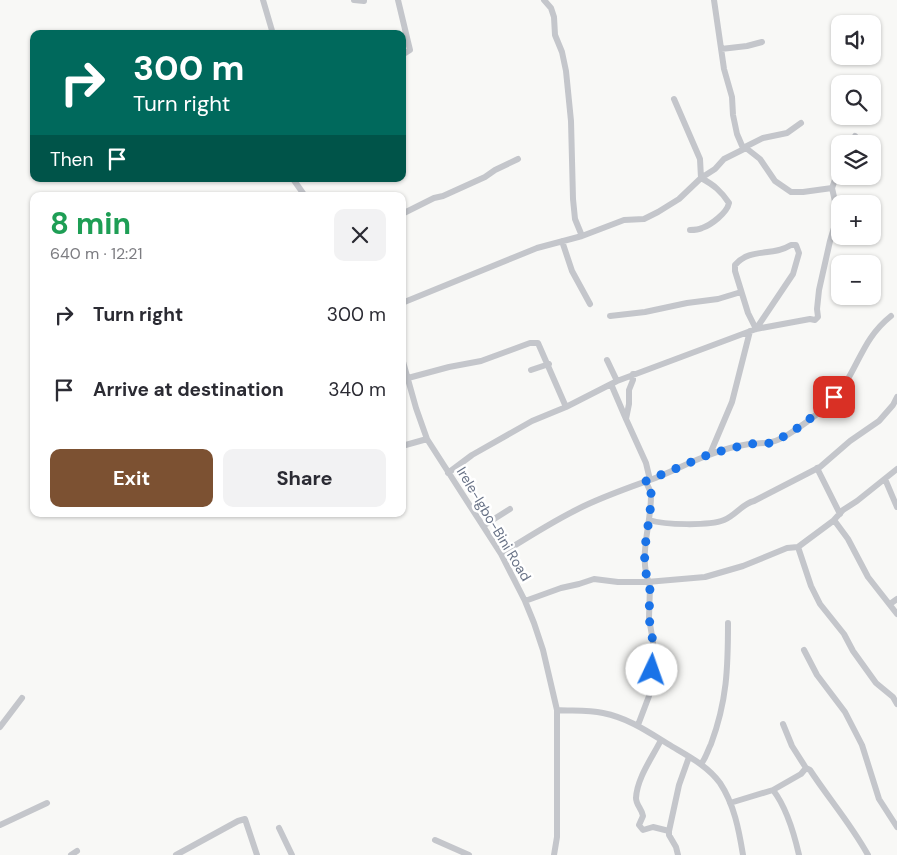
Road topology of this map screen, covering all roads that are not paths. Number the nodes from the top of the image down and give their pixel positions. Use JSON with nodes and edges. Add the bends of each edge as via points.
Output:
{"nodes":[{"id":1,"x":263,"y":0,"type":"edge"},
{"id":2,"x":354,"y":0,"type":"edge"},
{"id":3,"x":398,"y":0,"type":"edge"},
{"id":4,"x":544,"y":0,"type":"edge"},
{"id":5,"x":714,"y":0,"type":"edge"},
{"id":6,"x":364,"y":1,"type":"edge"},
{"id":7,"x":272,"y":30,"type":"edge"},
{"id":8,"x":405,"y":30,"type":"edge"},
{"id":9,"x":406,"y":33,"type":"edge"},
{"id":10,"x":762,"y":42,"type":"dead end"},
{"id":11,"x":721,"y":49,"type":"junction"},
{"id":12,"x":406,"y":52,"type":"edge"},
{"id":13,"x":674,"y":99,"type":"dead end"},
{"id":14,"x":801,"y":123,"type":"dead end"},
{"id":15,"x":743,"y":148,"type":"junction"},
{"id":16,"x":518,"y":159,"type":"dead end"},
{"id":17,"x":701,"y":178,"type":"junction"},
{"id":18,"x":833,"y":185,"type":"edge"},
{"id":19,"x":832,"y":188,"type":"junction"},
{"id":20,"x":406,"y":212,"type":"edge"},
{"id":21,"x":690,"y":230,"type":"dead end"},
{"id":22,"x":582,"y":236,"type":"junction"},
{"id":23,"x":562,"y":241,"type":"junction"},
{"id":24,"x":741,"y":292,"type":"junction"},
{"id":25,"x":406,"y":301,"type":"edge"},
{"id":26,"x":590,"y":304,"type":"dead end"},
{"id":27,"x":610,"y":316,"type":"dead end"},
{"id":28,"x":891,"y":316,"type":"dead end"},
{"id":29,"x":753,"y":330,"type":"junction"},
{"id":30,"x":607,"y":360,"type":"dead end"},
{"id":31,"x":548,"y":364,"type":"junction"},
{"id":32,"x":531,"y":370,"type":"dead end"},
{"id":33,"x":406,"y":371,"type":"edge"},
{"id":34,"x":633,"y":374,"type":"junction"},
{"id":35,"x":408,"y":378,"type":"junction"},
{"id":36,"x":614,"y":382,"type":"junction"},
{"id":37,"x":897,"y":397,"type":"edge"},
{"id":38,"x":566,"y":407,"type":"junction"},
{"id":39,"x":626,"y":418,"type":"junction"},
{"id":40,"x":427,"y":439,"type":"junction"},
{"id":41,"x":406,"y":445,"type":"edge"},
{"id":42,"x":710,"y":454,"type":"junction"},
{"id":43,"x":817,"y":468,"type":"junction"},
{"id":44,"x":897,"y":469,"type":"edge"},
{"id":45,"x":448,"y":473,"type":"junction"},
{"id":46,"x":885,"y":479,"type":"junction"},
{"id":47,"x":647,"y":481,"type":"junction"},
{"id":48,"x":897,"y":507,"type":"edge"},
{"id":49,"x":510,"y":509,"type":"dead end"},
{"id":50,"x":840,"y":514,"type":"junction"},
{"id":51,"x":649,"y":520,"type":"junction"},
{"id":52,"x":834,"y":520,"type":"junction"},
{"id":53,"x":483,"y":526,"type":"junction"},
{"id":54,"x":798,"y":547,"type":"junction"},
{"id":55,"x":500,"y":554,"type":"junction"},
{"id":56,"x":648,"y":582,"type":"junction"},
{"id":57,"x":897,"y":599,"type":"edge"},
{"id":58,"x":525,"y":601,"type":"junction"},
{"id":59,"x":890,"y":604,"type":"junction"},
{"id":60,"x":897,"y":614,"type":"edge"},
{"id":61,"x":728,"y":623,"type":"dead end"},
{"id":62,"x":804,"y":650,"type":"dead end"},
{"id":63,"x":22,"y":698,"type":"dead end"},
{"id":64,"x":897,"y":704,"type":"edge"},
{"id":65,"x":557,"y":710,"type":"junction"},
{"id":66,"x":783,"y":724,"type":"dead end"},
{"id":67,"x":638,"y":725,"type":"junction"},
{"id":68,"x":0,"y":727,"type":"edge"},
{"id":69,"x":661,"y":740,"type":"junction"},
{"id":70,"x":689,"y":757,"type":"junction"},
{"id":71,"x":701,"y":764,"type":"junction"},
{"id":72,"x":806,"y":768,"type":"junction"},
{"id":73,"x":773,"y":790,"type":"junction"},
{"id":74,"x":48,"y":802,"type":"dead end"},
{"id":75,"x":730,"y":803,"type":"junction"},
{"id":76,"x":0,"y":825,"type":"edge"},
{"id":77,"x":897,"y":827,"type":"edge"},
{"id":78,"x":279,"y":828,"type":"dead end"},
{"id":79,"x":669,"y":831,"type":"junction"},
{"id":80,"x":435,"y":840,"type":"dead end"},
{"id":81,"x":176,"y":855,"type":"edge"},
{"id":82,"x":257,"y":855,"type":"edge"},
{"id":83,"x":292,"y":855,"type":"edge"},
{"id":84,"x":469,"y":855,"type":"edge"},
{"id":85,"x":554,"y":855,"type":"edge"},
{"id":86,"x":678,"y":855,"type":"edge"},
{"id":87,"x":744,"y":855,"type":"edge"},
{"id":88,"x":799,"y":855,"type":"edge"},
{"id":89,"x":868,"y":855,"type":"edge"}],
"edges":[{"from":1,"to":7,"type":"street"},
{"from":2,"to":6,"type":"street"},
{"from":3,"to":8,"type":"street"},
{"from":4,"to":22,"type":"street","via":[[554,17],[566,71],[572,121],[572,199]]},
{"from":5,"to":11,"type":"street"},
{"from":9,"to":12,"type":"street","via":[[410,50]]},
{"from":10,"to":11,"type":"street"},
{"from":11,"to":15,"type":"street","via":[[735,126]]},
{"from":13,"to":17,"type":"street","via":[[700,159]]},
{"from":14,"to":15,"type":"street","via":[[787,133],[763,138]]},
{"from":15,"to":17,"type":"street"},
{"from":15,"to":19,"type":"street","via":[[755,153],[775,182],[791,192]]},
{"from":16,"to":20,"type":"street"},
{"from":17,"to":21,"type":"street","via":[[715,186],[729,204],[710,224]]},
{"from":17,"to":22,"type":"street","via":[[686,193],[644,219],[624,220]]},
{"from":18,"to":19,"type":"street"},
{"from":19,"to":29,"type":"street","via":[[838,215],[819,290],[818,317]]},
{"from":22,"to":23,"type":"street"},
{"from":23,"to":25,"type":"street"},
{"from":23,"to":26,"type":"street","via":[[572,271]]},
{"from":24,"to":27,"type":"street","via":[[718,299]]},
{"from":24,"to":29,"type":"street"},
{"from":24,"to":29,"type":"street","via":[[735,265],[742,257],[776,252],[791,245],[798,247],[793,274]]},
{"from":28,"to":42,"type":"street","via":[[879,325],[839,391],[804,424],[773,443],[748,444]]},
{"from":29,"to":34,"type":"street"},
{"from":29,"to":42,"type":"street","via":[[732,402]]},
{"from":30,"to":36,"type":"street"},
{"from":31,"to":32,"type":"street"},
{"from":31,"to":35,"type":"street","via":[[540,344],[535,342],[481,361]]},
{"from":31,"to":38,"type":"street"},
{"from":33,"to":35,"type":"street","name":"Irele-Igbo-Bini Road"},
{"from":34,"to":36,"type":"street"},
{"from":34,"to":39,"type":"street"},
{"from":35,"to":40,"type":"street","name":"Irele-Igbo-Bini Road"},
{"from":36,"to":38,"type":"street"},
{"from":36,"to":39,"type":"street"},
{"from":37,"to":43,"type":"street","via":[[879,421]]},
{"from":38,"to":45,"type":"street","via":[[532,421],[472,455]]},
{"from":39,"to":47,"type":"street","via":[[646,463]]},
{"from":40,"to":41,"type":"street"},
{"from":40,"to":45,"type":"street","name":"Irele-Igbo-Bini Road"},
{"from":42,"to":47,"type":"street"},
{"from":43,"to":50,"type":"street"},
{"from":43,"to":51,"type":"street","via":[[746,503],[724,520],[694,524]]},
{"from":44,"to":46,"type":"street"},
{"from":45,"to":53,"type":"street","name":"Irele-Igbo-Bini Road"},
{"from":46,"to":48,"type":"street"},
{"from":46,"to":50,"type":"street"},
{"from":47,"to":51,"type":"street","via":[[651,492]]},
{"from":47,"to":55,"type":"street","via":[[576,510]]},
{"from":49,"to":53,"type":"street"},
{"from":50,"to":52,"type":"street"},
{"from":51,"to":56,"type":"street","via":[[644,553]]},
{"from":52,"to":54,"type":"street"},
{"from":52,"to":59,"type":"street","via":[[868,577]]},
{"from":53,"to":55,"type":"street","name":"Irele-Igbo-Bini Road"},
{"from":54,"to":56,"type":"street","via":[[705,577]]},
{"from":54,"to":64,"type":"street","via":[[820,604],[876,683]]},
{"from":55,"to":58,"type":"street","name":"Irele-Igbo-Bini Road"},
{"from":56,"to":58,"type":"street","via":[[594,579]]},
{"from":56,"to":67,"type":"street","via":[[654,657],[649,696]]},
{"from":57,"to":59,"type":"street"},
{"from":58,"to":65,"type":"street","name":"Irele-Igbo-Bini Road","via":[[543,650]]},
{"from":59,"to":60,"type":"street"},
{"from":61,"to":71,"type":"street","via":[[726,692],[719,724],[706,759]]},
{"from":62,"to":77,"type":"street","via":[[817,676],[845,712],[862,745],[879,799]]},
{"from":63,"to":68,"type":"street"},
{"from":65,"to":67,"type":"street","via":[[602,713]]},
{"from":65,"to":85,"type":"street","name":"Irele-Igbo-Bini Road","via":[[558,837]]},
{"from":66,"to":72,"type":"street"},
{"from":67,"to":69,"type":"street"},
{"from":69,"to":70,"type":"street"},
{"from":69,"to":79,"type":"street","via":[[641,778],[636,798],[643,812],[639,825],[643,830],[653,827]]},
{"from":70,"to":71,"type":"street"},
{"from":70,"to":79,"type":"street"},
{"from":71,"to":75,"type":"street","via":[[712,773]]},
{"from":72,"to":73,"type":"street"},
{"from":72,"to":89,"type":"street","via":[[843,814]]},
{"from":73,"to":75,"type":"street"},
{"from":73,"to":88,"type":"street","via":[[792,829]]},
{"from":74,"to":76,"type":"street"},
{"from":75,"to":87,"type":"street"},
{"from":78,"to":83,"type":"street"},
{"from":79,"to":86,"type":"street"},
{"from":80,"to":84,"type":"street"},
{"from":81,"to":82,"type":"street","via":[[245,819]]}]}
